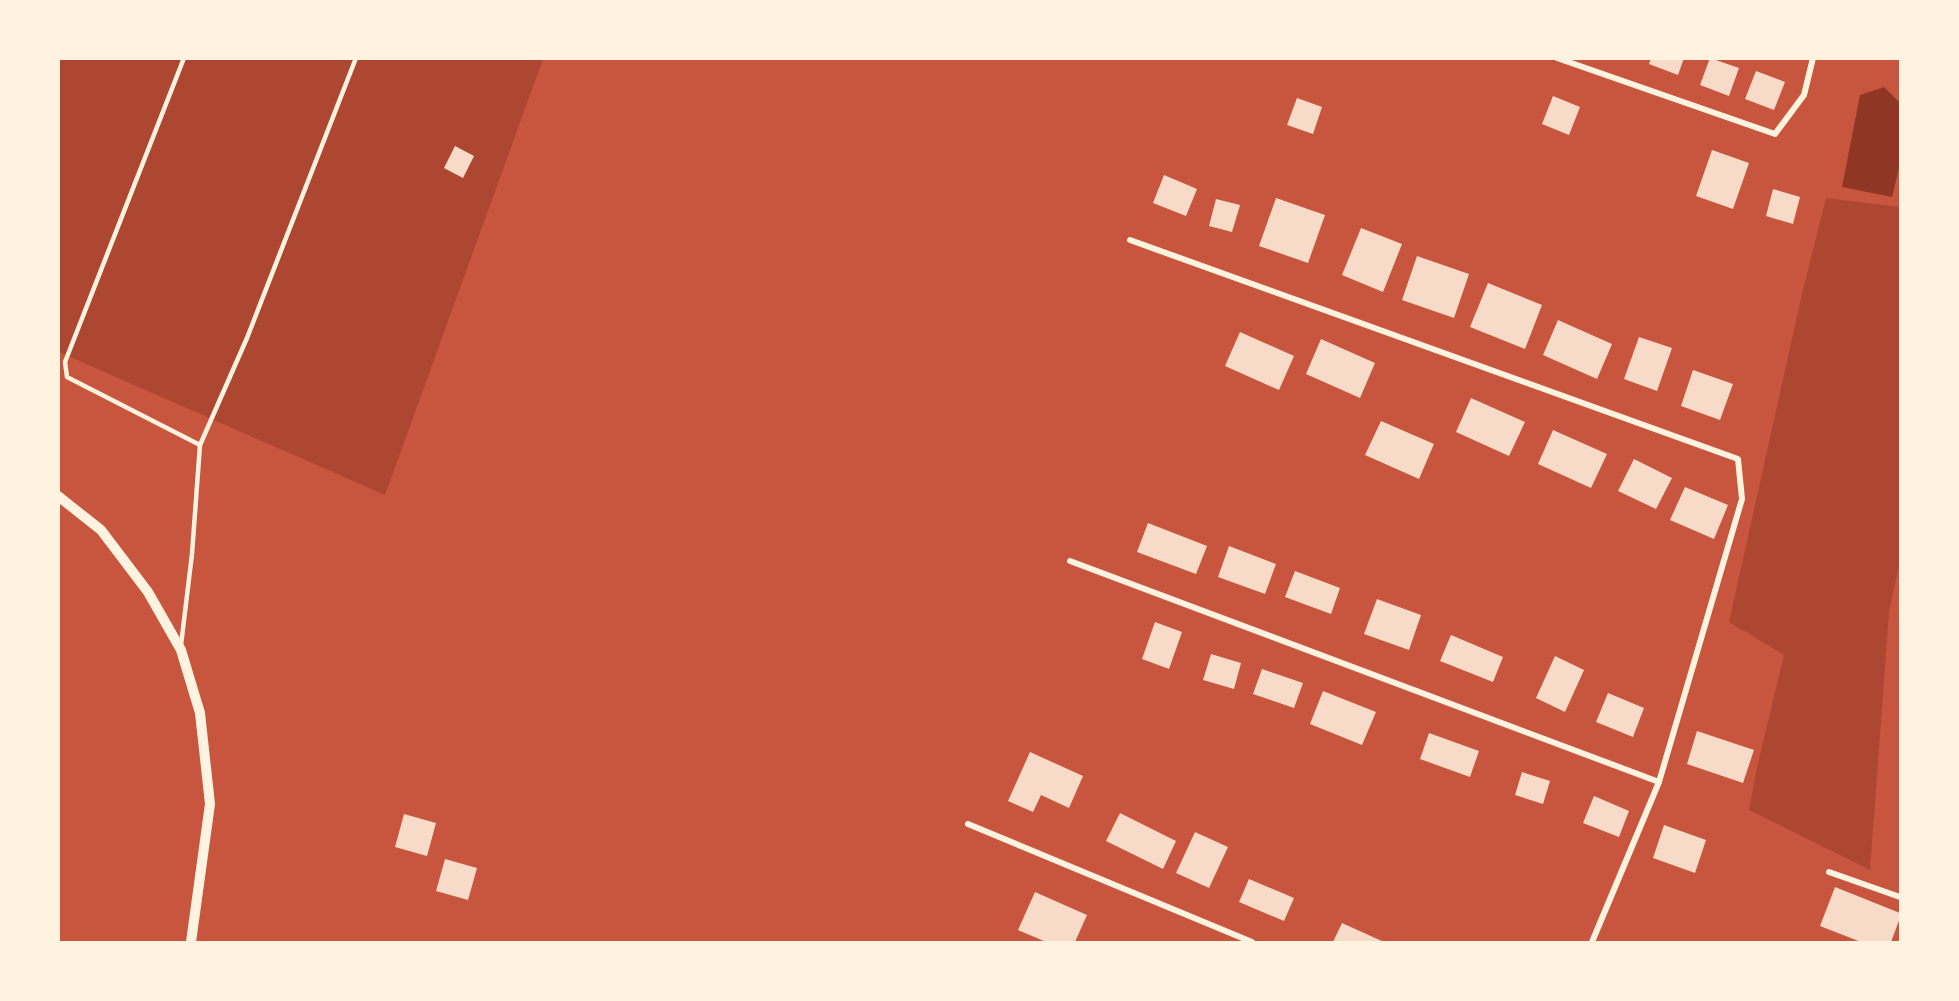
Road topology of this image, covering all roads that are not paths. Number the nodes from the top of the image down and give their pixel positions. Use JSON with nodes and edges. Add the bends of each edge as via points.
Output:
{"nodes":[{"id":1,"x":184,"y":58,"type":"edge"},
{"id":2,"x":356,"y":58,"type":"edge"},
{"id":3,"x":1557,"y":58,"type":"edge"},
{"id":4,"x":1813,"y":58,"type":"edge"},
{"id":5,"x":1130,"y":240,"type":"dead end"},
{"id":6,"x":200,"y":445,"type":"junction"},
{"id":7,"x":58,"y":496,"type":"edge"},
{"id":8,"x":1070,"y":561,"type":"dead end"},
{"id":9,"x":181,"y":651,"type":"junction"},
{"id":10,"x":1659,"y":782,"type":"junction"},
{"id":11,"x":968,"y":824,"type":"dead end"},
{"id":12,"x":1829,"y":872,"type":"dead end"},
{"id":13,"x":1900,"y":897,"type":"edge"},
{"id":14,"x":190,"y":942,"type":"edge"},
{"id":15,"x":1252,"y":942,"type":"edge"},
{"id":16,"x":1592,"y":942,"type":"edge"}],
"edges":[{"from":1,"to":6,"type":"lane","via":[[65,362],[67,377]]},
{"from":2,"to":6,"type":"lane","via":[[247,338]]},
{"from":3,"to":4,"type":"street","via":[[1775,134],[1804,95]]},
{"from":5,"to":10,"type":"street","via":[[1738,459],[1742,499]]},
{"from":6,"to":9,"type":"lane"},
{"from":7,"to":9,"type":"street","via":[[101,530],[148,592]]},
{"from":8,"to":10,"type":"street"},
{"from":9,"to":14,"type":"street","via":[[200,713],[210,804]]},
{"from":10,"to":16,"type":"street"},
{"from":11,"to":15,"type":"street"},
{"from":12,"to":13,"type":"street"}]}
